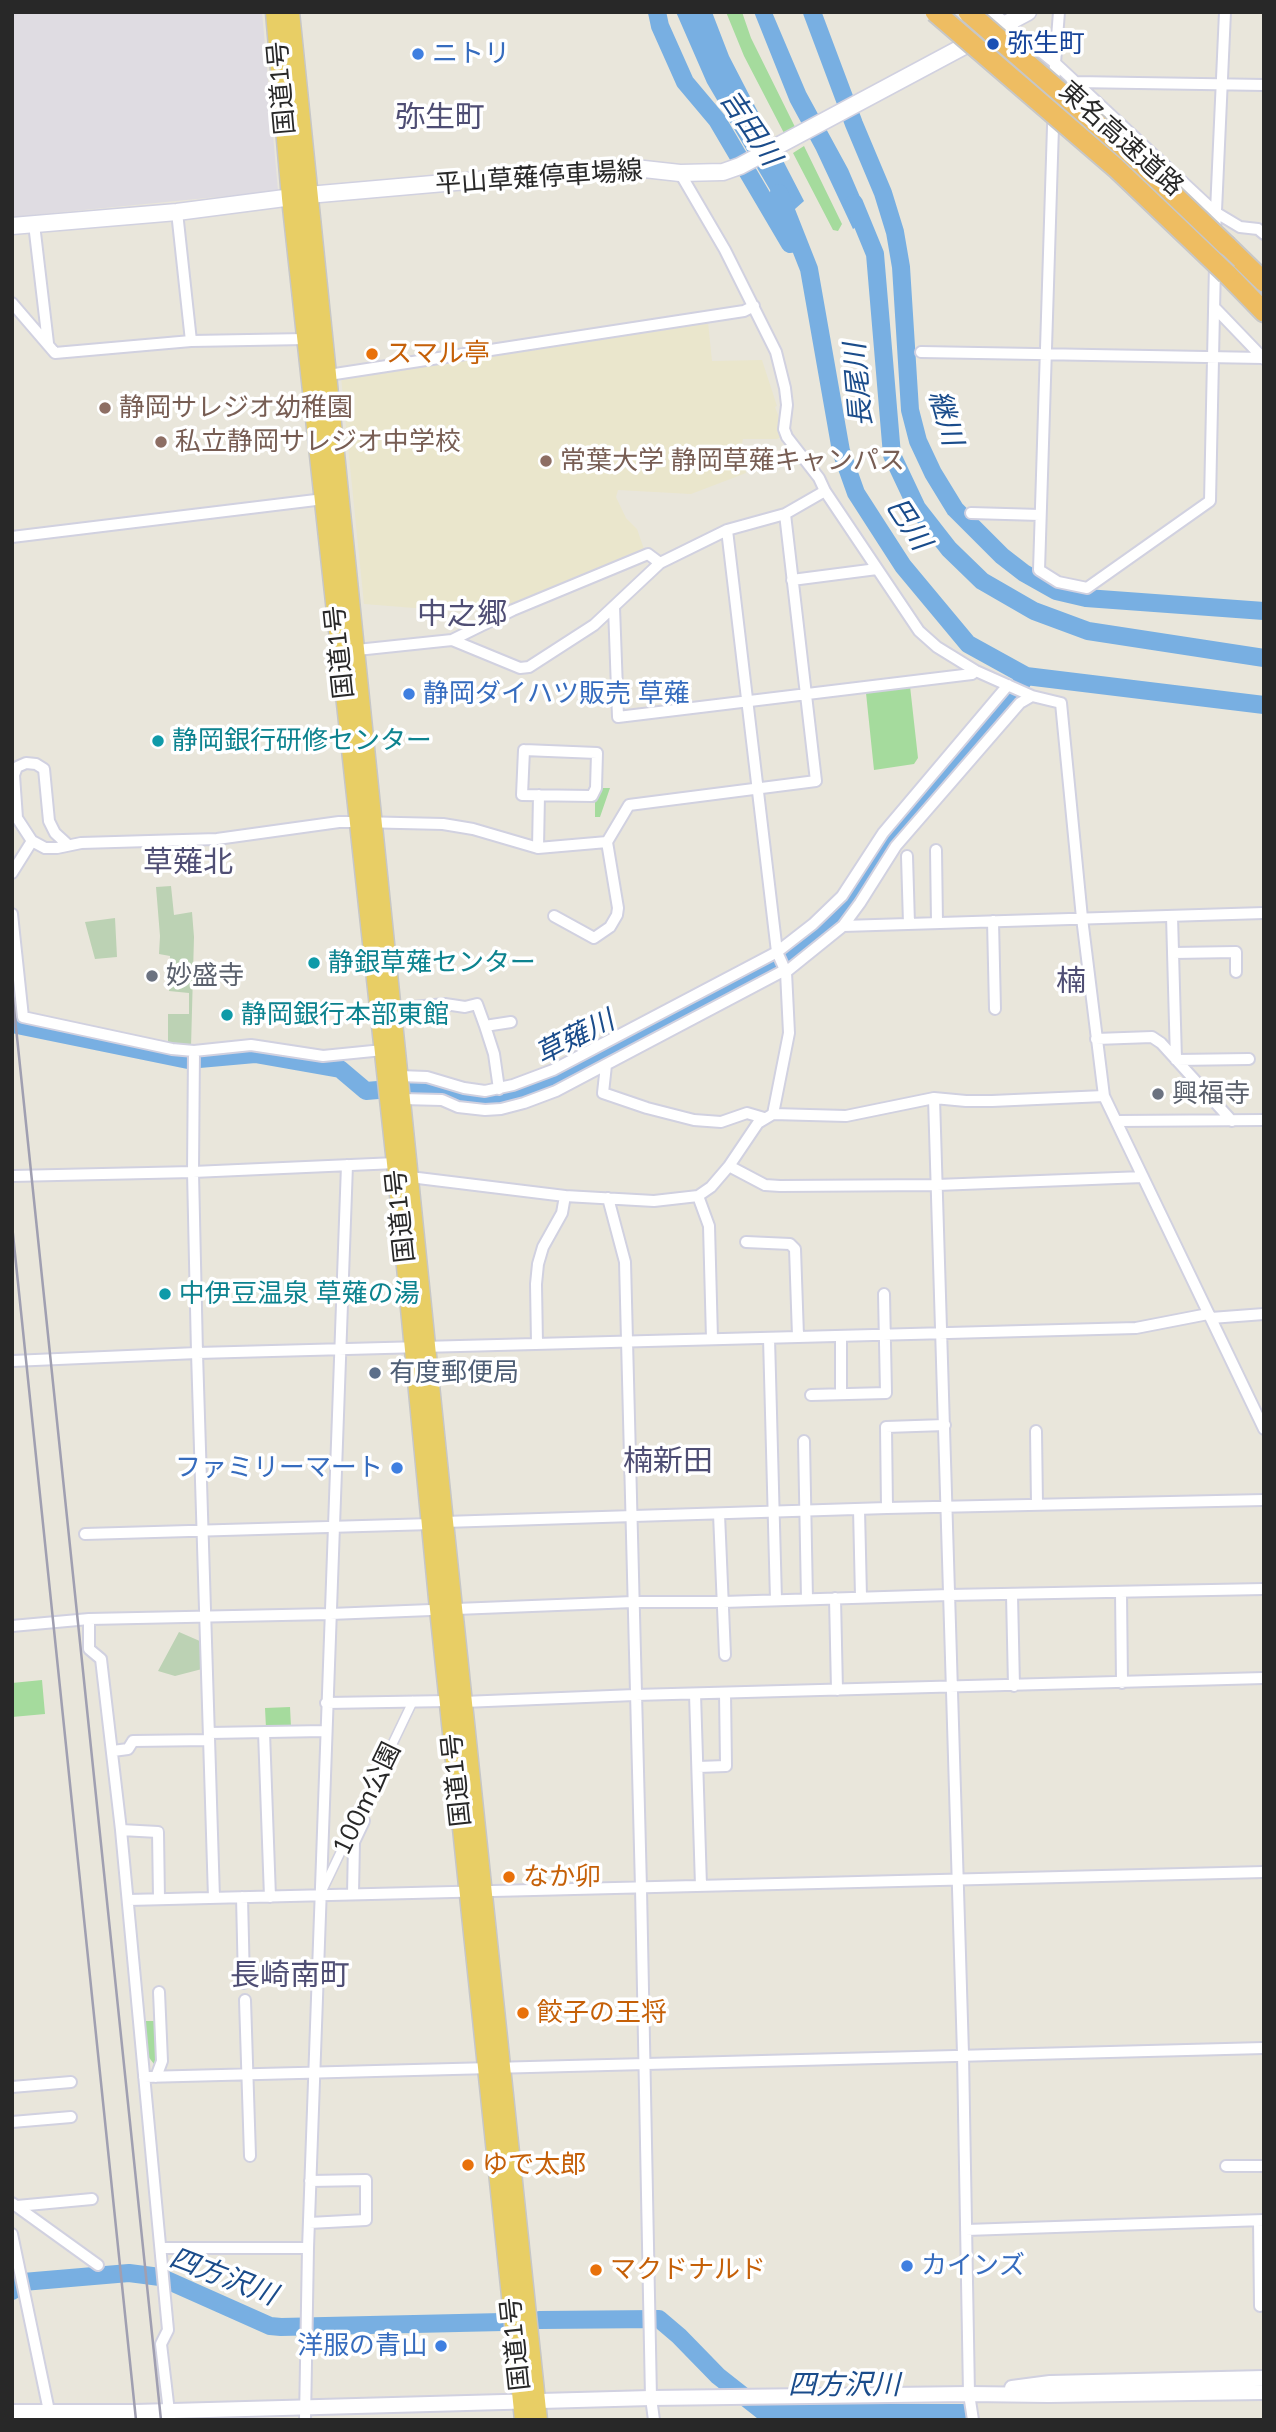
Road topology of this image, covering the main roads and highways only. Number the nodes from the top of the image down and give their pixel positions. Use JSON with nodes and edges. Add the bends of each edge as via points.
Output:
{"nodes":[{"id":1,"x":275,"y":12,"type":"edge"},
{"id":2,"x":290,"y":12,"type":"edge"},
{"id":3,"x":935,"y":12,"type":"edge"},
{"id":4,"x":968,"y":12,"type":"edge"},
{"id":5,"x":1028,"y":12,"type":"edge"},
{"id":6,"x":300,"y":197,"type":"junction"},
{"id":7,"x":12,"y":226,"type":"edge"},
{"id":8,"x":1264,"y":282,"type":"edge"},
{"id":9,"x":1264,"y":312,"type":"edge"},
{"id":10,"x":319,"y":376,"type":"junction"},
{"id":11,"x":366,"y":823,"type":"junction"},
{"id":12,"x":421,"y":1348,"type":"junction"},
{"id":13,"x":529,"y":2401,"type":"junction"},
{"id":14,"x":524,"y":2420,"type":"edge"},
{"id":15,"x":538,"y":2420,"type":"edge"}],
"edges":[{"from":1,"to":6,"type":"highway","name":"国道1号"},
{"from":2,"to":6,"type":"highway","name":"国道1号"},
{"from":3,"to":9,"type":"highway","name":"東名高速道路","bridge":true,"via":[[1116,169]]},
{"from":4,"to":8,"type":"highway","name":"東名高速道路","bridge":true,"via":[[1129,152]]},
{"from":5,"to":6,"type":"main road","name":"平山草薙停車場線","via":[[723,172],[626,167]]},
{"from":6,"to":7,"type":"main road","name":"平山草薙停車場線"},
{"from":6,"to":10,"type":"highway","name":"国道1号"},
{"from":6,"to":10,"type":"highway","name":"国道1号","via":[[306,339]]},
{"from":10,"to":11,"type":"highway","name":"国道1号","via":[[324,499]]},
{"from":10,"to":11,"type":"highway","name":"国道1号","via":[[357,650]]},
{"from":11,"to":12,"type":"highway","name":"国道1号","via":[[383,1050]]},
{"from":11,"to":12,"type":"highway","name":"国道1号","via":[[402,1099]]},
{"from":12,"to":13,"type":"highway","name":"国道1号"},
{"from":13,"to":14,"type":"highway","name":"国道1号"},
{"from":13,"to":15,"type":"highway","name":"国道1号"}]}
